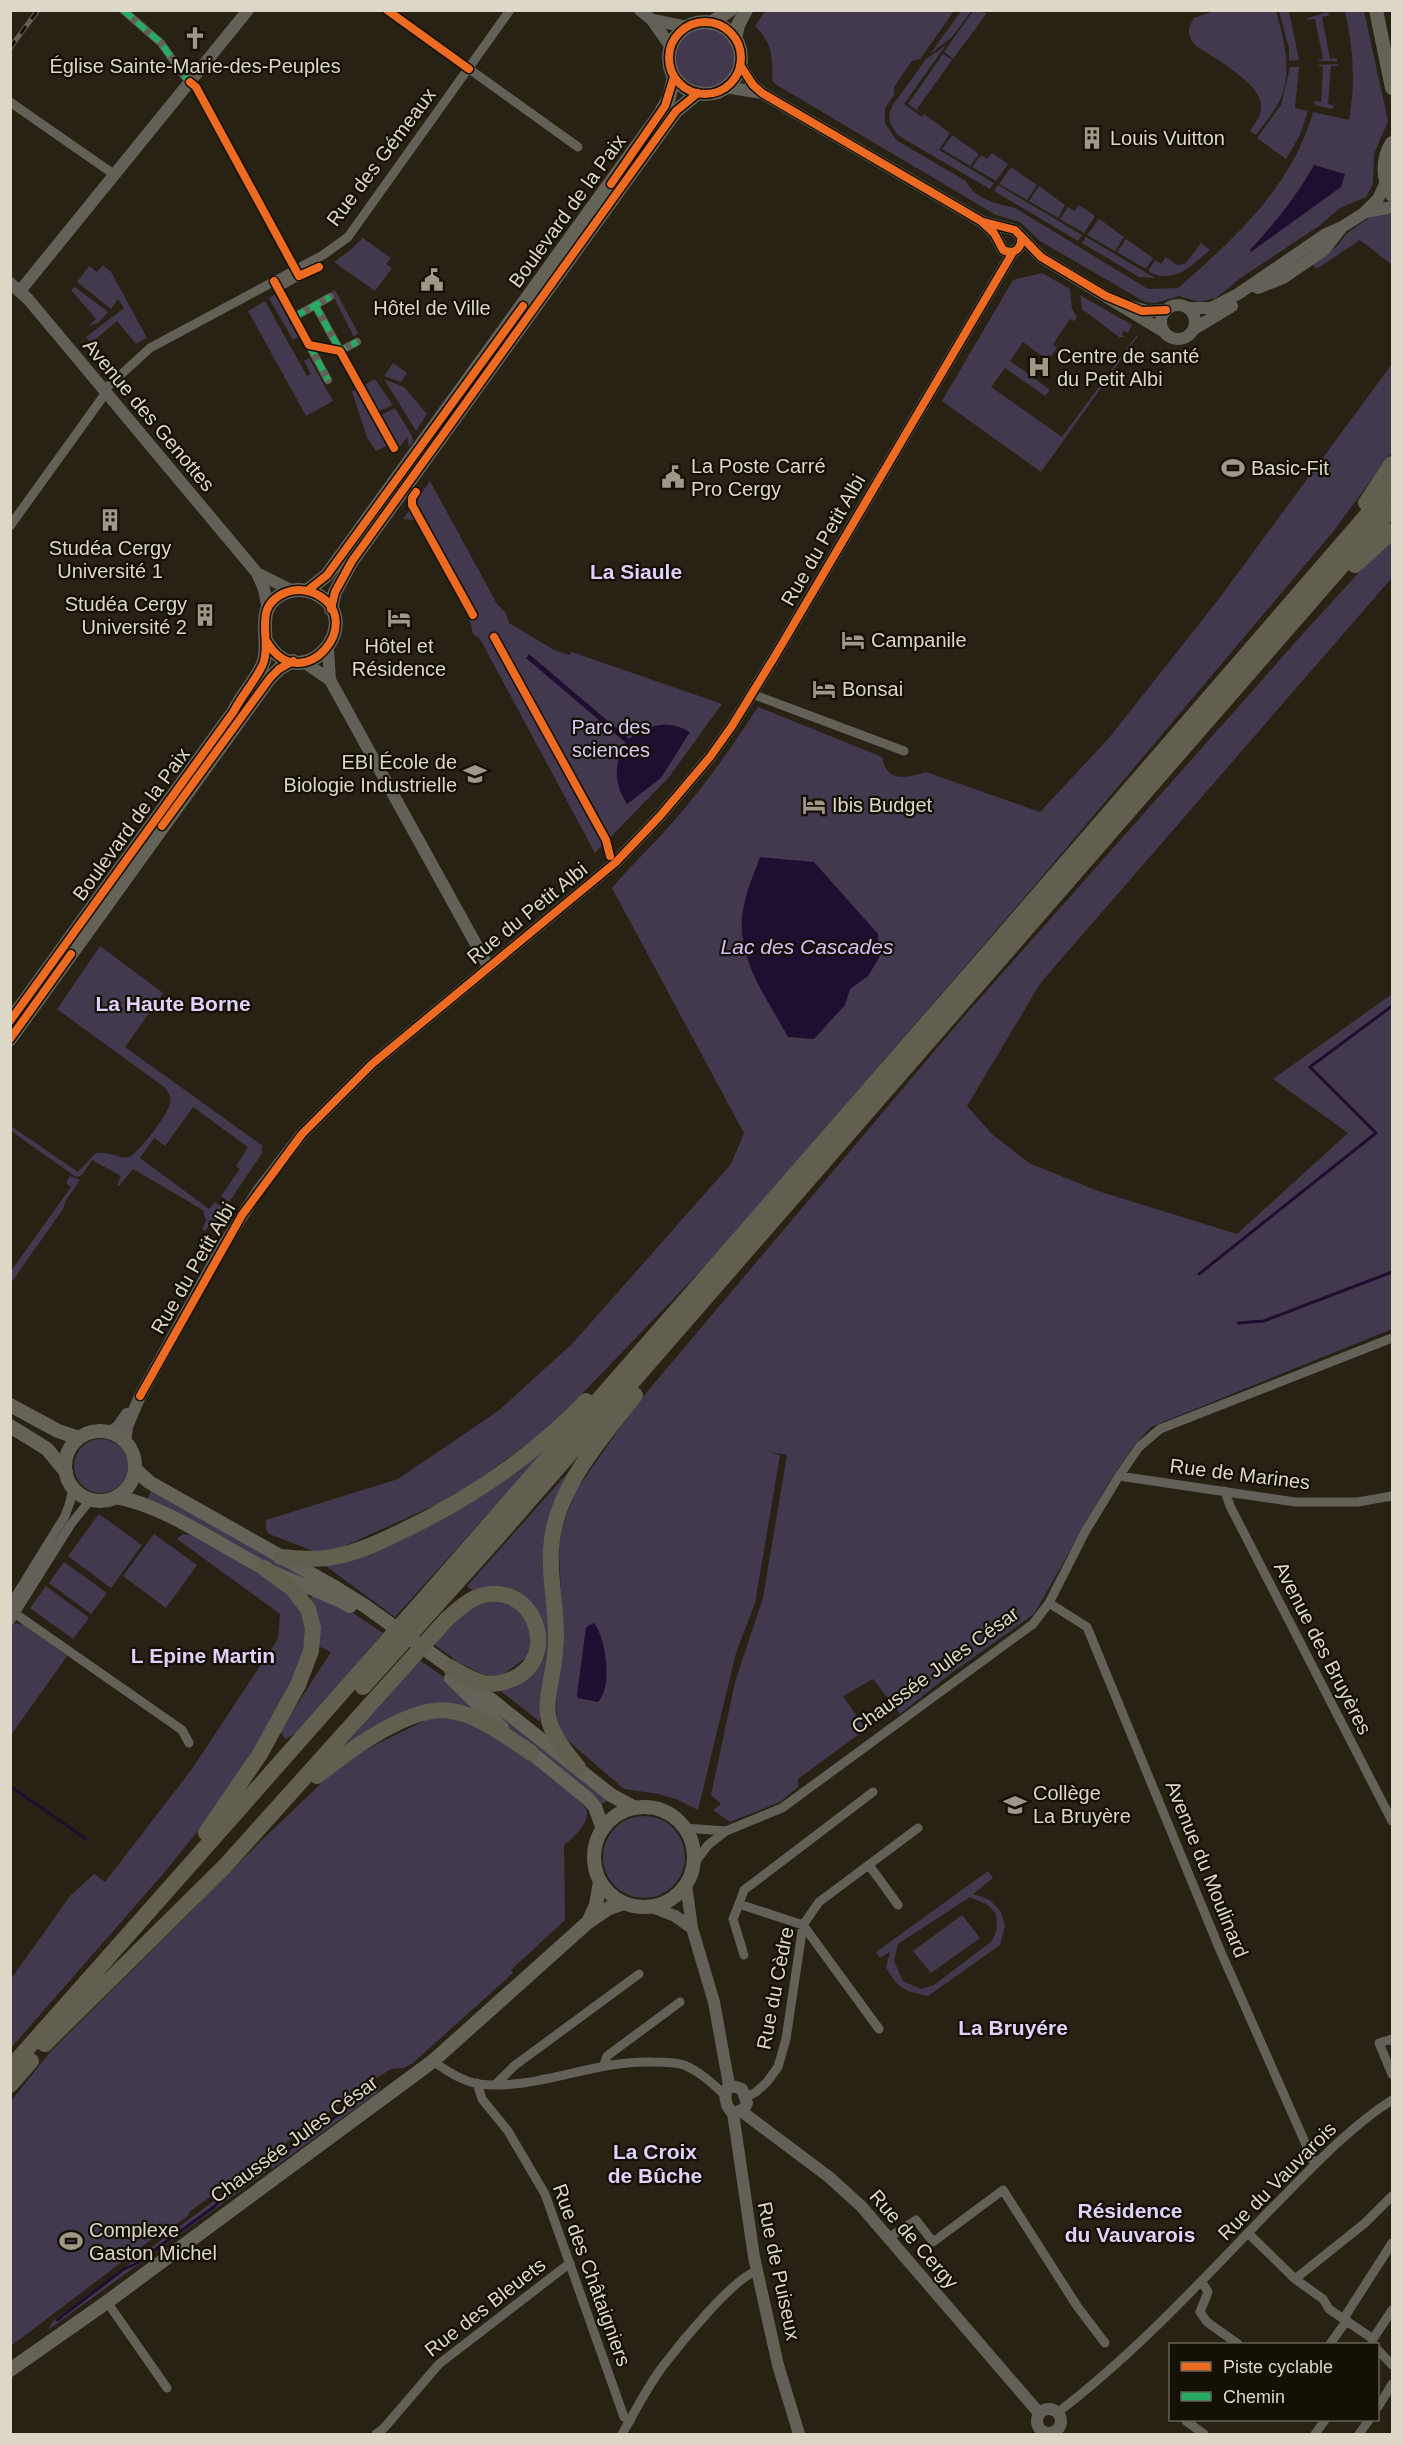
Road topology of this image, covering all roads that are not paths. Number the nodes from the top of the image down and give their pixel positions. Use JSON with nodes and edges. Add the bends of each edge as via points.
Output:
{"nodes":[{"id":1,"x":123,"y":10,"type":"edge"},
{"id":2,"x":248,"y":10,"type":"edge"},
{"id":3,"x":387,"y":10,"type":"edge"},
{"id":4,"x":510,"y":10,"type":"edge"},
{"id":5,"x":640,"y":10,"type":"edge"},
{"id":6,"x":730,"y":10,"type":"edge"},
{"id":7,"x":746,"y":10,"type":"edge"},
{"id":8,"x":1376,"y":10,"type":"edge"},
{"id":9,"x":652,"y":20,"type":"junction"},
{"id":10,"x":711,"y":23,"type":"junction"},
{"id":11,"x":687,"y":27,"type":"junction"},
{"id":12,"x":735,"y":39,"type":"junction"},
{"id":13,"x":671,"y":47,"type":"junction"},
{"id":14,"x":740,"y":65,"type":"junction"},
{"id":15,"x":469,"y":69,"type":"junction"},
{"id":16,"x":674,"y":77,"type":"junction"},
{"id":17,"x":188,"y":80,"type":"junction"},
{"id":18,"x":725,"y":87,"type":"junction"},
{"id":19,"x":1392,"y":88,"type":"edge"},
{"id":20,"x":698,"y":93,"type":"junction"},
{"id":21,"x":762,"y":93,"type":"junction"},
{"id":22,"x":10,"y":102,"type":"edge"},
{"id":23,"x":1392,"y":143,"type":"edge"},
{"id":24,"x":578,"y":147,"type":"dead end"},
{"id":25,"x":114,"y":175,"type":"junction"},
{"id":26,"x":1389,"y":188,"type":"edge"},
{"id":27,"x":1392,"y":207,"type":"edge"},
{"id":28,"x":1364,"y":213,"type":"junction"},
{"id":29,"x":981,"y":221,"type":"junction"},
{"id":30,"x":1342,"y":227,"type":"junction"},
{"id":31,"x":1008,"y":229,"type":"junction"},
{"id":32,"x":1022,"y":237,"type":"junction"},
{"id":33,"x":1007,"y":248,"type":"junction"},
{"id":34,"x":1041,"y":256,"type":"junction"},
{"id":35,"x":319,"y":267,"type":"dead end"},
{"id":36,"x":297,"y":273,"type":"junction"},
{"id":37,"x":276,"y":285,"type":"junction"},
{"id":38,"x":15,"y":287,"type":"edge"},
{"id":39,"x":1106,"y":296,"type":"junction"},
{"id":40,"x":330,"y":297,"type":"dead end"},
{"id":41,"x":315,"y":305,"type":"junction"},
{"id":42,"x":1188,"y":308,"type":"junction"},
{"id":43,"x":1166,"y":310,"type":"junction"},
{"id":44,"x":294,"y":317,"type":"junction"},
{"id":45,"x":1194,"y":329,"type":"junction"},
{"id":46,"x":1162,"y":331,"type":"junction"},
{"id":47,"x":357,"y":342,"type":"dead end"},
{"id":48,"x":309,"y":345,"type":"junction"},
{"id":49,"x":340,"y":351,"type":"junction"},
{"id":50,"x":328,"y":380,"type":"dead end"},
{"id":51,"x":104,"y":393,"type":"junction"},
{"id":52,"x":394,"y":448,"type":"dead end"},
{"id":53,"x":1392,"y":464,"type":"edge"},
{"id":54,"x":1392,"y":486,"type":"edge"},
{"id":55,"x":1392,"y":508,"type":"edge"},
{"id":56,"x":10,"y":526,"type":"edge"},
{"id":57,"x":1392,"y":531,"type":"edge"},
{"id":58,"x":1318,"y":572,"type":"junction"},
{"id":59,"x":256,"y":573,"type":"junction"},
{"id":60,"x":300,"y":591,"type":"junction"},
{"id":61,"x":331,"y":609,"type":"junction"},
{"id":62,"x":268,"y":610,"type":"junction"},
{"id":63,"x":1297,"y":619,"type":"junction"},
{"id":64,"x":267,"y":642,"type":"junction"},
{"id":65,"x":328,"y":649,"type":"junction"},
{"id":66,"x":298,"y":662,"type":"junction"},
{"id":67,"x":330,"y":680,"type":"junction"},
{"id":68,"x":752,"y":694,"type":"junction"},
{"id":69,"x":904,"y":751,"type":"dead end"},
{"id":70,"x":488,"y":966,"type":"junction"},
{"id":71,"x":10,"y":1020,"type":"edge"},
{"id":72,"x":10,"y":1039,"type":"edge"},
{"id":73,"x":678,"y":1320,"type":"junction"},
{"id":74,"x":1392,"y":1338,"type":"edge"},
{"id":75,"x":140,"y":1396,"type":"junction"},
{"id":76,"x":10,"y":1405,"type":"edge"},
{"id":77,"x":10,"y":1426,"type":"edge"},
{"id":78,"x":109,"y":1432,"type":"junction"},
{"id":79,"x":79,"y":1438,"type":"junction"},
{"id":80,"x":125,"y":1442,"type":"junction"},
{"id":81,"x":135,"y":1469,"type":"junction"},
{"id":82,"x":66,"y":1472,"type":"junction"},
{"id":83,"x":1119,"y":1476,"type":"junction"},
{"id":84,"x":73,"y":1487,"type":"junction"},
{"id":85,"x":1225,"y":1491,"type":"junction"},
{"id":86,"x":1392,"y":1496,"type":"edge"},
{"id":87,"x":116,"y":1497,"type":"junction"},
{"id":88,"x":91,"y":1499,"type":"junction"},
{"id":89,"x":281,"y":1557,"type":"junction"},
{"id":90,"x":264,"y":1568,"type":"junction"},
{"id":91,"x":1049,"y":1603,"type":"junction"},
{"id":92,"x":10,"y":1605,"type":"edge"},
{"id":93,"x":12,"y":1615,"type":"edge"},
{"id":94,"x":375,"y":1617,"type":"junction"},
{"id":95,"x":429,"y":1656,"type":"junction"},
{"id":96,"x":450,"y":1667,"type":"junction"},
{"id":97,"x":189,"y":1743,"type":"dead end"},
{"id":98,"x":531,"y":1753,"type":"junction"},
{"id":99,"x":578,"y":1767,"type":"junction"},
{"id":100,"x":873,"y":1792,"type":"dead end"},
{"id":101,"x":635,"y":1808,"type":"junction"},
{"id":102,"x":1392,"y":1821,"type":"edge"},
{"id":103,"x":263,"y":1824,"type":"junction"},
{"id":104,"x":684,"y":1828,"type":"junction"},
{"id":105,"x":918,"y":1828,"type":"dead end"},
{"id":106,"x":603,"y":1829,"type":"junction"},
{"id":107,"x":726,"y":1831,"type":"junction"},
{"id":108,"x":693,"y":1865,"type":"junction"},
{"id":109,"x":869,"y":1865,"type":"junction"},
{"id":110,"x":600,"y":1882,"type":"junction"},
{"id":111,"x":686,"y":1884,"type":"junction"},
{"id":112,"x":624,"y":1903,"type":"junction"},
{"id":113,"x":739,"y":1904,"type":"junction"},
{"id":114,"x":898,"y":1905,"type":"dead end"},
{"id":115,"x":651,"y":1906,"type":"junction"},
{"id":116,"x":587,"y":1923,"type":"junction"},
{"id":117,"x":803,"y":1925,"type":"junction"},
{"id":118,"x":692,"y":1928,"type":"junction"},
{"id":119,"x":744,"y":1955,"type":"dead end"},
{"id":120,"x":639,"y":1974,"type":"dead end"},
{"id":121,"x":680,"y":2002,"type":"dead end"},
{"id":122,"x":67,"y":2004,"type":"junction"},
{"id":123,"x":879,"y":2029,"type":"dead end"},
{"id":124,"x":1392,"y":2041,"type":"edge"},
{"id":125,"x":45,"y":2044,"type":"junction"},
{"id":126,"x":433,"y":2061,"type":"junction"},
{"id":127,"x":604,"y":2065,"type":"junction"},
{"id":128,"x":10,"y":2068,"type":"edge"},
{"id":129,"x":1392,"y":2074,"type":"edge"},
{"id":130,"x":477,"y":2084,"type":"junction"},
{"id":131,"x":496,"y":2084,"type":"junction"},
{"id":132,"x":10,"y":2085,"type":"edge"},
{"id":133,"x":727,"y":2090,"type":"junction"},
{"id":134,"x":746,"y":2097,"type":"junction"},
{"id":135,"x":1392,"y":2100,"type":"edge"},
{"id":136,"x":737,"y":2112,"type":"junction"},
{"id":137,"x":1315,"y":2165,"type":"junction"},
{"id":138,"x":1392,"y":2196,"type":"edge"},
{"id":139,"x":1248,"y":2233,"type":"junction"},
{"id":140,"x":888,"y":2238,"type":"junction"},
{"id":141,"x":1392,"y":2243,"type":"edge"},
{"id":142,"x":570,"y":2263,"type":"junction"},
{"id":143,"x":757,"y":2271,"type":"junction"},
{"id":144,"x":1295,"y":2279,"type":"junction"},
{"id":145,"x":1202,"y":2282,"type":"junction"},
{"id":146,"x":107,"y":2302,"type":"junction"},
{"id":147,"x":1392,"y":2310,"type":"edge"},
{"id":148,"x":1346,"y":2319,"type":"junction"},
{"id":149,"x":1373,"y":2342,"type":"edge"},
{"id":150,"x":1105,"y":2343,"type":"dead end"},
{"id":151,"x":1237,"y":2343,"type":"edge"},
{"id":152,"x":1331,"y":2343,"type":"edge"},
{"id":153,"x":1379,"y":2352,"type":"edge"},
{"id":154,"x":1392,"y":2365,"type":"edge"},
{"id":155,"x":10,"y":2370,"type":"edge"},
{"id":156,"x":1392,"y":2384,"type":"edge"},
{"id":157,"x":167,"y":2388,"type":"dead end"},
{"id":158,"x":1379,"y":2404,"type":"edge"},
{"id":159,"x":1040,"y":2413,"type":"junction"},
{"id":160,"x":1057,"y":2413,"type":"junction"},
{"id":161,"x":630,"y":2421,"type":"junction"},
{"id":162,"x":1186,"y":2421,"type":"dead end"},
{"id":163,"x":1324,"y":2421,"type":"edge"},
{"id":164,"x":1368,"y":2421,"type":"edge"},
{"id":165,"x":1061,"y":2432,"type":"edge"},
{"id":166,"x":1043,"y":2433,"type":"edge"},
{"id":167,"x":376,"y":2434,"type":"edge"},
{"id":168,"x":622,"y":2434,"type":"edge"},
{"id":169,"x":799,"y":2434,"type":"edge"},
{"id":170,"x":1204,"y":2434,"type":"edge"},
{"id":171,"x":1315,"y":2434,"type":"edge"},
{"id":172,"x":1359,"y":2434,"type":"edge"}],
"edges":[{"from":1,"to":17,"type":"street","via":[[161,43]]},
{"from":2,"to":17,"type":"street"},
{"from":3,"to":15,"type":"street"},
{"from":4,"to":15,"type":"street","name":"Rue des Gémeaux"},
{"from":5,"to":9,"type":"street"},
{"from":6,"to":10,"type":"main road"},
{"from":7,"to":12,"type":"main road"},
{"from":8,"to":19,"type":"main road"},
{"from":9,"to":11,"type":"street"},
{"from":9,"to":13,"type":"street"},
{"from":10,"to":11,"type":"main road"},
{"from":10,"to":12,"type":"main road"},
{"from":11,"to":13,"type":"main road"},
{"from":12,"to":14,"type":"main road"},
{"from":13,"to":16,"type":"main road","via":[[669,62]]},
{"from":14,"to":18,"type":"main road"},
{"from":14,"to":21,"type":"street"},
{"from":15,"to":24,"type":"street"},
{"from":15,"to":36,"type":"street","name":"Rue des Gémeaux","via":[[352,233]]},
{"from":16,"to":20,"type":"main road","via":[[685,88]]},
{"from":16,"to":60,"type":"main road","name":"Boulevard de la Paix","via":[[665,106],[608,189],[325,578]]},
{"from":17,"to":25,"type":"street"},
{"from":18,"to":20,"type":"main road","via":[[712,93]]},
{"from":18,"to":21,"type":"street"},
{"from":20,"to":61,"type":"main road","name":"Boulevard de la Paix","via":[[676,111],[358,552],[334,592]]},
{"from":21,"to":29,"type":"street"},
{"from":22,"to":25,"type":"street"},
{"from":23,"to":26,"type":"main road","via":[[1384,164]]},
{"from":25,"to":38,"type":"street"},
{"from":26,"to":28,"type":"street"},
{"from":27,"to":28,"type":"street"},
{"from":28,"to":30,"type":"street"},
{"from":29,"to":31,"type":"street"},
{"from":29,"to":33,"type":"street"},
{"from":30,"to":42,"type":"street","via":[[1220,305]]},
{"from":30,"to":45,"type":"street","via":[[1324,250]]},
{"from":31,"to":32,"type":"street"},
{"from":31,"to":33,"type":"street","via":[[1000,233]]},
{"from":32,"to":33,"type":"street","name":"Rue du Petit Albi","via":[[1021,245]]},
{"from":32,"to":34,"type":"street"},
{"from":33,"to":34,"type":"street"},
{"from":33,"to":68,"type":"street","name":"Rue du Petit Albi","via":[[999,275]]},
{"from":34,"to":39,"type":"street"},
{"from":35,"to":36,"type":"street"},
{"from":36,"to":37,"type":"street","name":"Rue des Gémeaux"},
{"from":37,"to":44,"type":"street"},
{"from":37,"to":51,"type":"street","name":"Rue des Gémeaux","via":[[150,348]]},
{"from":38,"to":51,"type":"street","name":"Avenue des Genottes"},
{"from":39,"to":43,"type":"street","via":[[1142,310]]},
{"from":39,"to":46,"type":"street"},
{"from":40,"to":41,"type":"street"},
{"from":41,"to":44,"type":"street"},
{"from":41,"to":49,"type":"street"},
{"from":42,"to":43,"type":"street","via":[[1177,305]]},
{"from":42,"to":45,"type":"street","via":[[1195,317]]},
{"from":43,"to":46,"type":"street","via":[[1161,318]]},
{"from":44,"to":48,"type":"street"},
{"from":45,"to":46,"type":"street","via":[[1180,339],[1170,338]]},
{"from":47,"to":49,"type":"street"},
{"from":48,"to":49,"type":"street"},
{"from":48,"to":50,"type":"street"},
{"from":49,"to":52,"type":"street"},
{"from":51,"to":56,"type":"street","name":"Rue des Gémeaux"},
{"from":51,"to":59,"type":"street","name":"Avenue des Genottes"},
{"from":53,"to":58,"type":"highway","via":[[1325,553]]},
{"from":54,"to":58,"type":"highway"},
{"from":55,"to":63,"type":"highway"},
{"from":57,"to":63,"type":"highway"},
{"from":58,"to":73,"type":"highway"},
{"from":59,"to":60,"type":"street","name":"Avenue des Genottes"},
{"from":59,"to":62,"type":"street","name":"Avenue des Genottes"},
{"from":60,"to":61,"type":"main road","via":[[323,599]]},
{"from":60,"to":62,"type":"main road","via":[[277,599]]},
{"from":61,"to":65,"type":"main road","via":[[335,630]]},
{"from":62,"to":64,"type":"main road","via":[[264,626]]},
{"from":63,"to":73,"type":"highway"},
{"from":64,"to":66,"type":"main road","via":[[278,655]]},
{"from":64,"to":71,"type":"main road","name":"Boulevard de la Paix","via":[[262,666],[234,711]]},
{"from":65,"to":66,"type":"main road","via":[[320,656]]},
{"from":65,"to":67,"type":"street"},
{"from":66,"to":67,"type":"street"},
{"from":66,"to":72,"type":"main road","name":"Boulevard de la Paix","via":[[279,669],[270,678]]},
{"from":67,"to":70,"type":"street"},
{"from":68,"to":69,"type":"street"},
{"from":68,"to":70,"type":"street","name":"Rue du Petit Albi","via":[[704,765],[634,844]]},
{"from":70,"to":75,"type":"street","name":"Rue du Petit Albi","via":[[372,1064],[302,1134],[242,1215]]},
{"from":73,"to":89,"type":"highway","via":[[640,1344],[554,1432],[472,1492],[371,1545],[328,1558]]},
{"from":73,"to":99,"type":"highway","via":[[659,1361],[579,1472],[564,1498],[553,1533],[556,1641],[548,1719],[554,1735]]},
{"from":73,"to":122,"type":"highway"},
{"from":73,"to":125,"type":"highway","via":[[486,1549]]},
{"from":74,"to":83,"type":"street","name":"Chaussée Jules César","via":[[1160,1429],[1139,1447]]},
{"from":75,"to":78,"type":"street","name":"Rue du Petit Albi","via":[[118,1427]]},
{"from":75,"to":80,"type":"street","name":"Rue du Petit Albi"},
{"from":76,"to":79,"type":"main road"},
{"from":77,"to":82,"type":"main road","via":[[47,1449]]},
{"from":78,"to":79,"type":"main road","via":[[93,1432]]},
{"from":78,"to":80,"type":"main road"},
{"from":79,"to":82,"type":"main road","via":[[67,1456]]},
{"from":80,"to":81,"type":"main road","via":[[133,1454]]},
{"from":81,"to":87,"type":"main road","via":[[130,1483]]},
{"from":81,"to":89,"type":"main road","via":[[149,1482]]},
{"from":82,"to":84,"type":"main road"},
{"from":83,"to":85,"type":"street","name":"Rue de Marines"},
{"from":83,"to":91,"type":"street","name":"Chaussée Jules César"},
{"from":84,"to":88,"type":"main road"},
{"from":84,"to":92,"type":"street","via":[[65,1516]]},
{"from":85,"to":86,"type":"street","name":"Rue de Marines","via":[[1295,1502],[1358,1502]]},
{"from":85,"to":102,"type":"street","name":"Avenue des Bruyères"},
{"from":87,"to":88,"type":"main road"},
{"from":87,"to":90,"type":"main road","via":[[175,1520]]},
{"from":88,"to":93,"type":"street"},
{"from":89,"to":94,"type":"main road","via":[[333,1586]]},
{"from":90,"to":94,"type":"main road"},
{"from":90,"to":122,"type":"highway","via":[[292,1588],[308,1609],[313,1640],[304,1671],[260,1754],[214,1822]]},
{"from":91,"to":107,"type":"street","name":"Chaussée Jules César","via":[[1033,1624],[782,1808]]},
{"from":91,"to":137,"type":"street","name":"Avenue du Moulinard","via":[[1087,1627],[1220,1950]]},
{"from":93,"to":97,"type":"street","via":[[182,1730]]},
{"from":94,"to":95,"type":"main road"},
{"from":95,"to":96,"type":"main road"},
{"from":95,"to":98,"type":"main road"},
{"from":96,"to":99,"type":"main road"},
{"from":96,"to":103,"type":"highway","via":[[484,1683],[517,1677],[532,1662],[538,1645],[538,1629],[532,1614],[518,1600],[502,1595],[475,1598],[457,1610]]},
{"from":98,"to":103,"type":"highway","via":[[463,1714],[448,1710],[422,1714],[347,1752]]},
{"from":98,"to":106,"type":"main road","via":[[591,1801]]},
{"from":99,"to":101,"type":"main road","via":[[611,1795]]},
{"from":100,"to":113,"type":"street","via":[[744,1890]]},
{"from":101,"to":104,"type":"main road","via":[[665,1812]]},
{"from":101,"to":106,"type":"main road","via":[[617,1815]]},
{"from":103,"to":125,"type":"highway"},
{"from":104,"to":107,"type":"street","name":"Chaussée Jules César"},
{"from":104,"to":108,"type":"main road","via":[[692,1846]]},
{"from":105,"to":109,"type":"street","name":"Rue du Cèdre"},
{"from":106,"to":110,"type":"main road","via":[[594,1855]]},
{"from":107,"to":108,"type":"street","name":"Chaussée Jules César","via":[[708,1845]]},
{"from":108,"to":111,"type":"main road"},
{"from":109,"to":114,"type":"street"},
{"from":109,"to":117,"type":"street","name":"Rue du Cèdre","via":[[819,1902]]},
{"from":110,"to":112,"type":"main road","via":[[610,1895]]},
{"from":110,"to":116,"type":"main road","name":"Chaussée Jules César","via":[[596,1905]]},
{"from":111,"to":115,"type":"main road","via":[[671,1899]]},
{"from":111,"to":118,"type":"street"},
{"from":112,"to":115,"type":"main road"},
{"from":112,"to":116,"type":"main road","name":"Chaussée Jules César"},
{"from":113,"to":117,"type":"street"},
{"from":113,"to":119,"type":"street","via":[[733,1919]]},
{"from":115,"to":118,"type":"street"},
{"from":116,"to":126,"type":"main road","name":"Chaussée Jules César"},
{"from":117,"to":123,"type":"street"},
{"from":117,"to":134,"type":"street","name":"Rue du Cèdre","via":[[786,2039],[778,2067],[767,2082]]},
{"from":118,"to":133,"type":"street","via":[[714,2002]]},
{"from":120,"to":131,"type":"street","via":[[514,2066]]},
{"from":121,"to":127,"type":"street","via":[[607,2056]]},
{"from":122,"to":128,"type":"highway"},
{"from":124,"to":129,"type":"street","via":[[1379,2043]]},
{"from":125,"to":132,"type":"highway"},
{"from":126,"to":130,"type":"street"},
{"from":126,"to":146,"type":"main road","name":"Chaussée Jules César"},
{"from":127,"to":131,"type":"street","via":[[526,2082]]},
{"from":127,"to":133,"type":"street","via":[[670,2062],[685,2066]]},
{"from":130,"to":131,"type":"street"},
{"from":130,"to":142,"type":"street","name":"Rue des Châtaigniers","via":[[482,2099],[508,2132],[545,2194]]},
{"from":133,"to":134,"type":"street","via":[[741,2089]]},
{"from":133,"to":136,"type":"street","via":[[728,2109]]},
{"from":134,"to":136,"type":"street","via":[[747,2103]]},
{"from":135,"to":137,"type":"street","name":"Rue du Vauvarois"},
{"from":136,"to":140,"type":"street","name":"Rue de Cergy","via":[[828,2177],[861,2206]]},
{"from":136,"to":143,"type":"street","name":"Rue de Puiseux","via":[[743,2195]]},
{"from":137,"to":139,"type":"street","name":"Rue du Vauvarois"},
{"from":138,"to":144,"type":"street"},
{"from":139,"to":144,"type":"street"},
{"from":139,"to":145,"type":"street","name":"Rue du Vauvarois"},
{"from":140,"to":150,"type":"street","via":[[916,2220],[933,2242],[1003,2190]]},
{"from":140,"to":159,"type":"street","name":"Rue de Cergy"},
{"from":141,"to":148,"type":"street"},
{"from":142,"to":161,"type":"street","name":"Rue des Châtaigniers","via":[[624,2416]]},
{"from":142,"to":167,"type":"street","name":"Rue des Bleuets","via":[[439,2364]]},
{"from":143,"to":161,"type":"street","via":[[730,2289],[663,2366]]},
{"from":143,"to":169,"type":"street","name":"Rue de Puiseux","via":[[778,2365]]},
{"from":144,"to":148,"type":"street"},
{"from":145,"to":151,"type":"street","via":[[1208,2292],[1200,2312],[1207,2322]]},
{"from":145,"to":160,"type":"street","name":"Rue du Vauvarois","via":[[1144,2339]]},
{"from":146,"to":155,"type":"main road","name":"Chaussée Jules César"},
{"from":146,"to":157,"type":"street"},
{"from":147,"to":149,"type":"street"},
{"from":148,"to":149,"type":"street"},
{"from":148,"to":152,"type":"street"},
{"from":153,"to":154,"type":"street"},
{"from":156,"to":158,"type":"street"},
{"from":159,"to":160,"type":"street","via":[[1049,2409]]},
{"from":159,"to":166,"type":"street","via":[[1036,2423]]},
{"from":160,"to":165,"type":"street"},
{"from":161,"to":168,"type":"street"},
{"from":162,"to":170,"type":"street"},
{"from":163,"to":171,"type":"street"},
{"from":164,"to":172,"type":"street"},
{"from":165,"to":166,"type":"street"}]}
